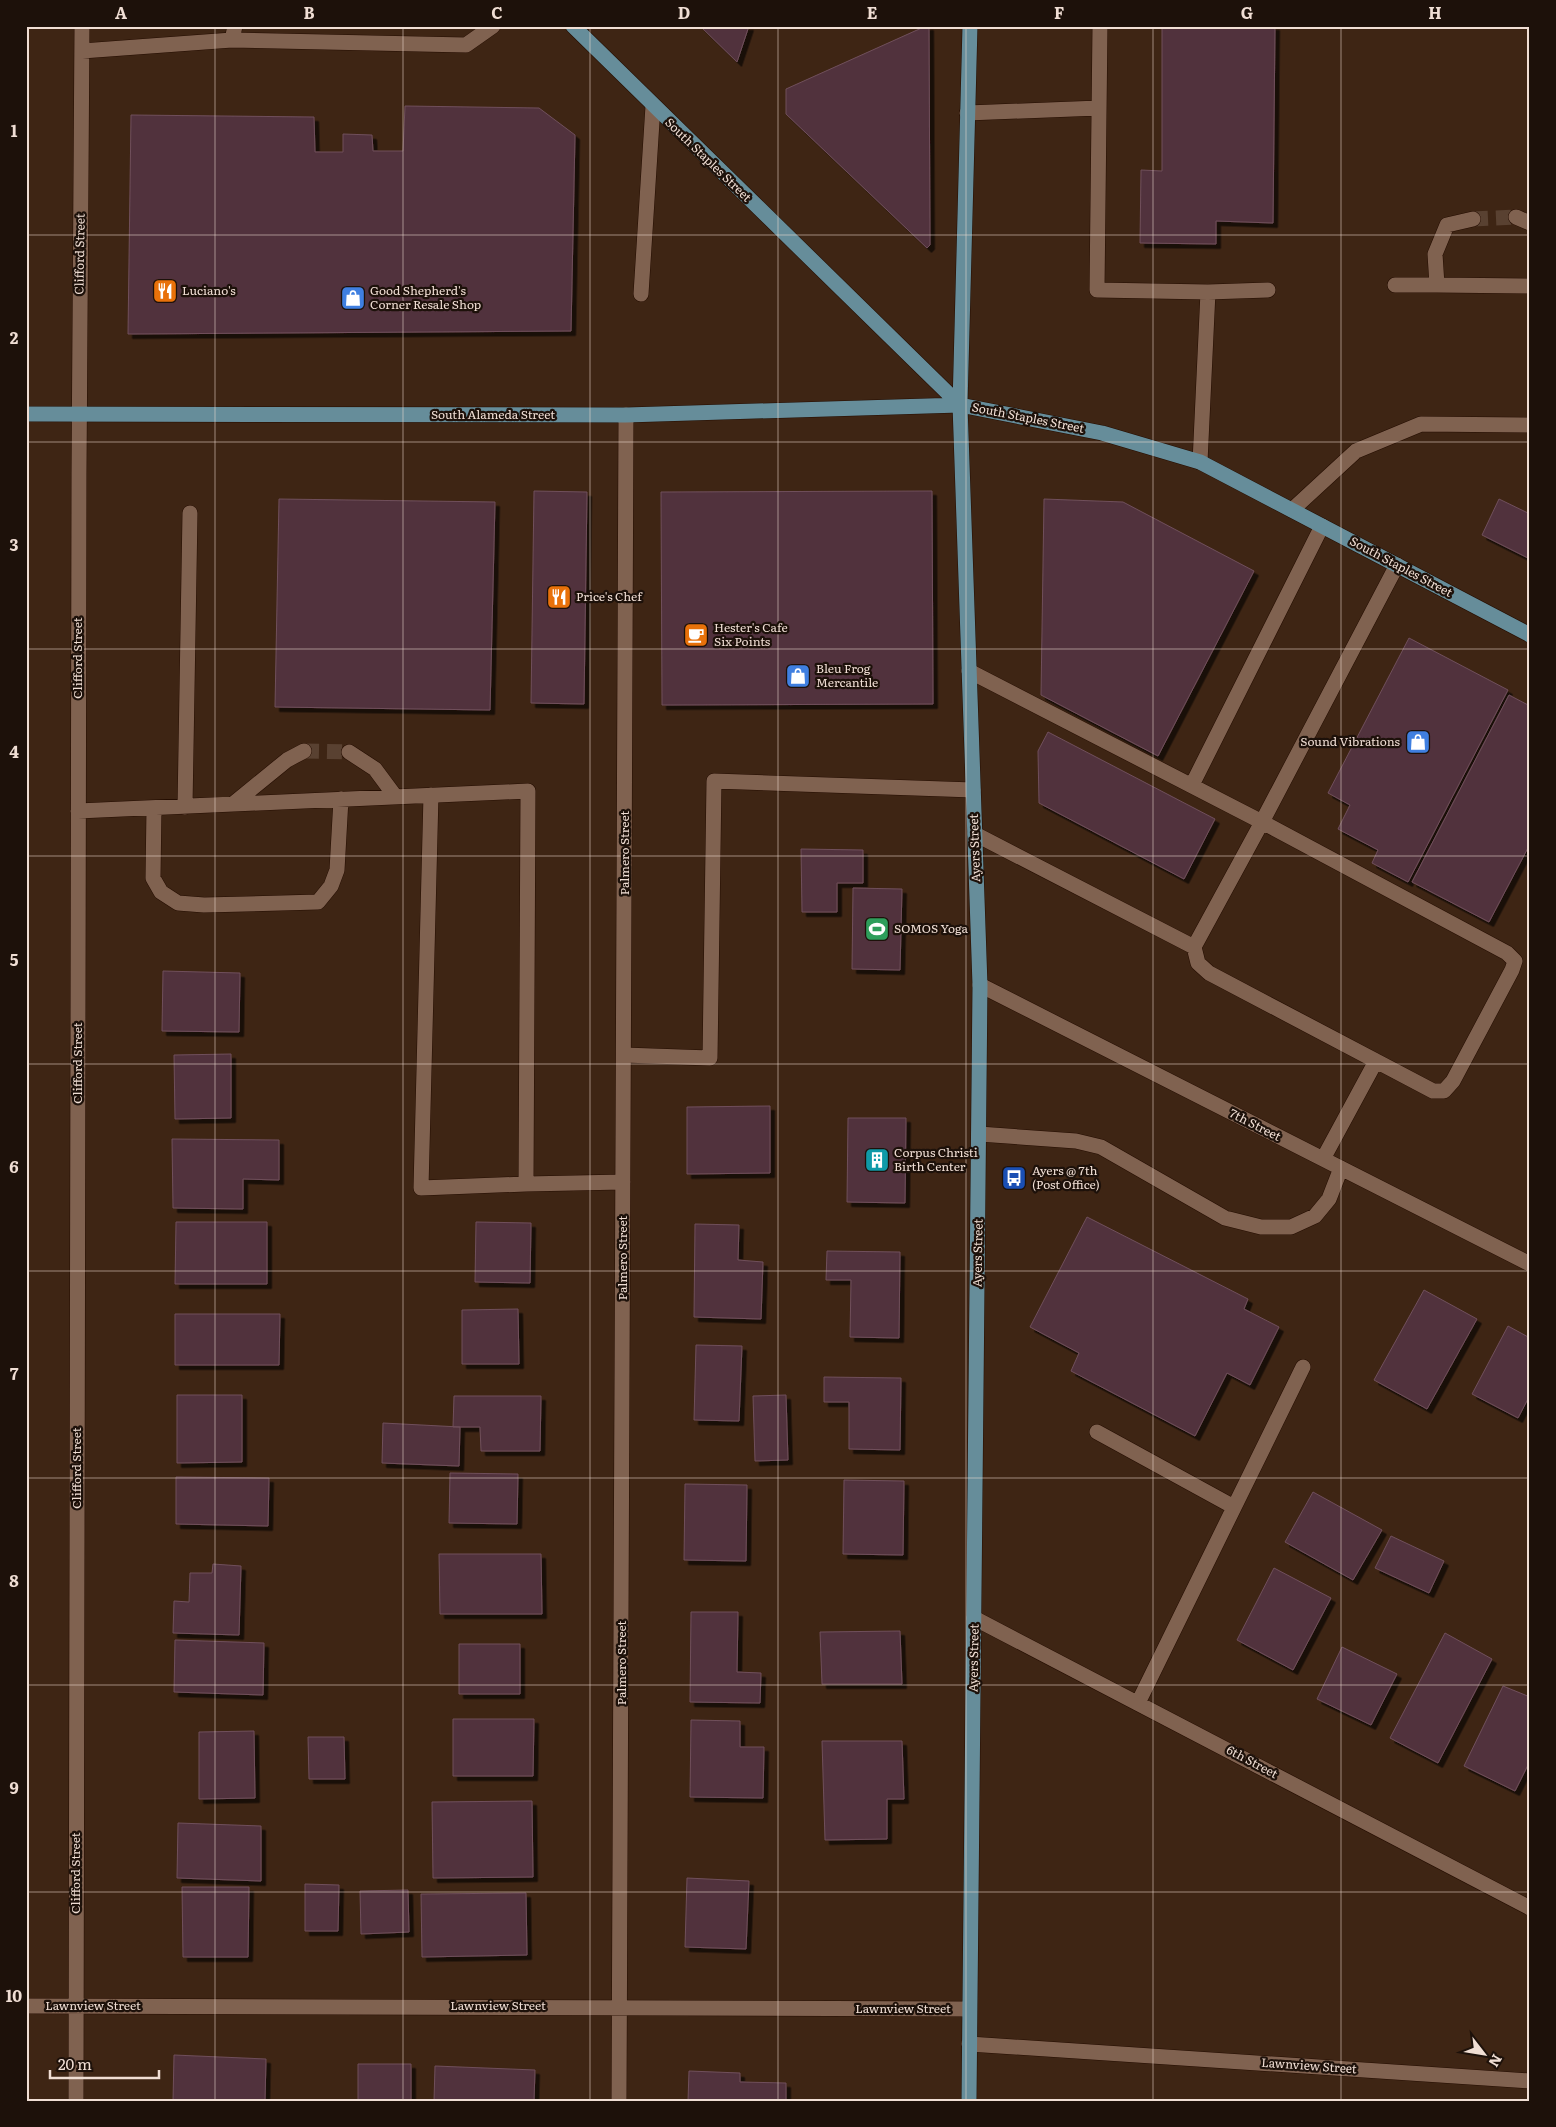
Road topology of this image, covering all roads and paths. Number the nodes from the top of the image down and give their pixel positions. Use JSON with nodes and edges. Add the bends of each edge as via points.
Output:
{"nodes":[{"id":1,"x":82,"y":26,"type":"edge"},
{"id":2,"x":493,"y":26,"type":"edge"},
{"id":3,"x":573,"y":26,"type":"edge"},
{"id":4,"x":970,"y":26,"type":"edge"},
{"id":5,"x":1100,"y":26,"type":"edge"},
{"id":6,"x":234,"y":33,"type":"edge"},
{"id":7,"x":82,"y":51,"type":"junction"},
{"id":8,"x":653,"y":106,"type":"junction"},
{"id":9,"x":1099,"y":108,"type":"junction"},
{"id":10,"x":967,"y":113,"type":"junction"},
{"id":11,"x":1516,"y":217,"type":"tunnel mouth"},
{"id":12,"x":1473,"y":219,"type":"tunnel mouth"},
{"id":13,"x":1530,"y":223,"type":"edge"},
{"id":14,"x":1437,"y":284,"type":"junction"},
{"id":15,"x":1395,"y":285,"type":"dead end"},
{"id":16,"x":1530,"y":286,"type":"edge"},
{"id":17,"x":1268,"y":290,"type":"dead end"},
{"id":18,"x":1208,"y":292,"type":"junction"},
{"id":19,"x":641,"y":294,"type":"dead end"},
{"id":20,"x":960,"y":405,"type":"junction"},
{"id":21,"x":79,"y":413,"type":"junction"},
{"id":22,"x":26,"y":414,"type":"edge"},
{"id":23,"x":626,"y":415,"type":"junction"},
{"id":24,"x":1530,"y":425,"type":"edge"},
{"id":25,"x":1200,"y":462,"type":"junction"},
{"id":26,"x":1292,"y":510,"type":"junction"},
{"id":27,"x":190,"y":512,"type":"dead end"},
{"id":28,"x":1322,"y":526,"type":"junction"},
{"id":29,"x":1397,"y":565,"type":"junction"},
{"id":30,"x":1530,"y":635,"type":"edge"},
{"id":31,"x":969,"y":671,"type":"junction"},
{"id":32,"x":304,"y":751,"type":"tunnel mouth"},
{"id":33,"x":349,"y":752,"type":"tunnel mouth"},
{"id":34,"x":1192,"y":785,"type":"junction"},
{"id":35,"x":973,"y":790,"type":"junction"},
{"id":36,"x":430,"y":795,"type":"junction"},
{"id":37,"x":396,"y":796,"type":"junction"},
{"id":38,"x":341,"y":799,"type":"junction"},
{"id":39,"x":233,"y":804,"type":"junction"},
{"id":40,"x":185,"y":807,"type":"junction"},
{"id":41,"x":154,"y":808,"type":"junction"},
{"id":42,"x":78,"y":811,"type":"junction"},
{"id":43,"x":1262,"y":822,"type":"junction"},
{"id":44,"x":975,"y":834,"type":"junction"},
{"id":45,"x":1194,"y":947,"type":"junction"},
{"id":46,"x":980,"y":985,"type":"junction"},
{"id":47,"x":624,"y":1055,"type":"junction"},
{"id":48,"x":1376,"y":1061,"type":"junction"},
{"id":49,"x":979,"y":1134,"type":"junction"},
{"id":50,"x":1323,"y":1159,"type":"junction"},
{"id":51,"x":1341,"y":1168,"type":"junction"},
{"id":52,"x":624,"y":1182,"type":"junction"},
{"id":53,"x":526,"y":1184,"type":"junction"},
{"id":54,"x":1530,"y":1264,"type":"edge"},
{"id":55,"x":1303,"y":1367,"type":"dead end"},
{"id":56,"x":1097,"y":1432,"type":"dead end"},
{"id":57,"x":1234,"y":1507,"type":"junction"},
{"id":58,"x":974,"y":1618,"type":"junction"},
{"id":59,"x":1138,"y":1703,"type":"junction"},
{"id":60,"x":1530,"y":1908,"type":"edge"},
{"id":61,"x":76,"y":2005,"type":"junction"},
{"id":62,"x":26,"y":2006,"type":"edge"},
{"id":63,"x":620,"y":2006,"type":"junction"},
{"id":64,"x":969,"y":2010,"type":"junction"},
{"id":65,"x":969,"y":2044,"type":"junction"},
{"id":66,"x":1530,"y":2080,"type":"edge"},
{"id":67,"x":76,"y":2101,"type":"edge"},
{"id":68,"x":619,"y":2101,"type":"edge"},
{"id":69,"x":969,"y":2101,"type":"edge"}],
"edges":[{"from":1,"to":7,"type":"street","name":"Clifford Street"},
{"from":2,"to":6,"type":"street","via":[[466,45]]},
{"from":3,"to":8,"type":"main road","name":"South Staples Street"},
{"from":4,"to":10,"type":"main road","name":"Ayers Street"},
{"from":5,"to":9,"type":"street"},
{"from":6,"to":7,"type":"street"},
{"from":7,"to":21,"type":"street","name":"Clifford Street"},
{"from":8,"to":19,"type":"street"},
{"from":8,"to":20,"type":"main road","name":"South Staples Street"},
{"from":9,"to":10,"type":"street"},
{"from":9,"to":18,"type":"street","via":[[1097,290]]},
{"from":10,"to":20,"type":"main road","name":"Ayers Street"},
{"from":11,"to":13,"type":"street"},
{"from":12,"to":14,"type":"street","via":[[1447,226],[1435,254]]},
{"from":14,"to":15,"type":"street"},
{"from":14,"to":16,"type":"street"},
{"from":17,"to":18,"type":"street"},
{"from":18,"to":25,"type":"street"},
{"from":20,"to":23,"type":"main road","name":"South Alameda Street"},
{"from":20,"to":25,"type":"main road","name":"South Staples Street","via":[[1102,433]]},
{"from":20,"to":31,"type":"main road","name":"Ayers Street"},
{"from":21,"to":22,"type":"main road","name":"South Alameda Street"},
{"from":21,"to":23,"type":"main road","name":"South Alameda Street"},
{"from":21,"to":42,"type":"street","name":"Clifford Street"},
{"from":23,"to":47,"type":"street","name":"Palmero Street"},
{"from":24,"to":26,"type":"street","via":[[1421,424],[1356,451]]},
{"from":25,"to":26,"type":"main road","name":"South Staples Street"},
{"from":26,"to":28,"type":"main road","name":"South Staples Street"},
{"from":27,"to":40,"type":"street"},
{"from":28,"to":29,"type":"main road","name":"South Staples Street"},
{"from":28,"to":34,"type":"street"},
{"from":29,"to":30,"type":"main road","name":"South Staples Street"},
{"from":29,"to":43,"type":"street"},
{"from":31,"to":34,"type":"street"},
{"from":31,"to":35,"type":"main road","name":"Ayers Street"},
{"from":32,"to":39,"type":"street"},
{"from":33,"to":37,"type":"street","via":[[375,769]]},
{"from":34,"to":43,"type":"street"},
{"from":35,"to":44,"type":"main road","name":"Ayers Street"},
{"from":35,"to":47,"type":"street","via":[[714,781],[710,1058]]},
{"from":36,"to":37,"type":"street"},
{"from":36,"to":53,"type":"street","via":[[528,791]]},
{"from":36,"to":53,"type":"street","via":[[421,1188]]},
{"from":37,"to":38,"type":"street"},
{"from":38,"to":39,"type":"street"},
{"from":38,"to":41,"type":"street","via":[[338,870],[331,886],[318,902],[204,905],[178,902],[161,892],[153,878]]},
{"from":39,"to":40,"type":"street"},
{"from":40,"to":41,"type":"street"},
{"from":41,"to":42,"type":"street"},
{"from":42,"to":61,"type":"street","name":"Clifford Street"},
{"from":43,"to":45,"type":"street"},
{"from":43,"to":48,"type":"street","via":[[1507,953],[1515,961],[1453,1081],[1444,1091],[1433,1090]]},
{"from":44,"to":45,"type":"street"},
{"from":44,"to":46,"type":"main road","name":"Ayers Street"},
{"from":45,"to":48,"type":"street","via":[[1198,964],[1209,973]]},
{"from":46,"to":49,"type":"main road","name":"Ayers Street"},
{"from":46,"to":50,"type":"street","name":"7th Street"},
{"from":47,"to":52,"type":"street","name":"Palmero Street"},
{"from":48,"to":50,"type":"street"},
{"from":49,"to":51,"type":"street","via":[[1076,1140],[1101,1147],[1225,1218],[1261,1227],[1291,1227],[1315,1216],[1329,1199]]},
{"from":49,"to":58,"type":"main road","name":"Ayers Street"},
{"from":50,"to":51,"type":"street","name":"7th Street"},
{"from":51,"to":54,"type":"street","name":"7th Street"},
{"from":52,"to":53,"type":"street"},
{"from":52,"to":63,"type":"street","name":"Palmero Street"},
{"from":55,"to":57,"type":"street"},
{"from":56,"to":57,"type":"street"},
{"from":57,"to":59,"type":"street"},
{"from":58,"to":59,"type":"street","name":"6th Street"},
{"from":58,"to":64,"type":"main road","name":"Ayers Street"},
{"from":59,"to":60,"type":"street","name":"6th Street"},
{"from":61,"to":62,"type":"street","name":"Lawnview Street"},
{"from":61,"to":63,"type":"street","name":"Lawnview Street"},
{"from":61,"to":67,"type":"street","name":"Clifford Street"},
{"from":63,"to":64,"type":"street","name":"Lawnview Street"},
{"from":63,"to":68,"type":"street","name":"Palmero Street"},
{"from":64,"to":65,"type":"main road","name":"Ayers Street"},
{"from":65,"to":66,"type":"street","name":"Lawnview Street"},
{"from":65,"to":69,"type":"main road","name":"Ayers Street"}]}
